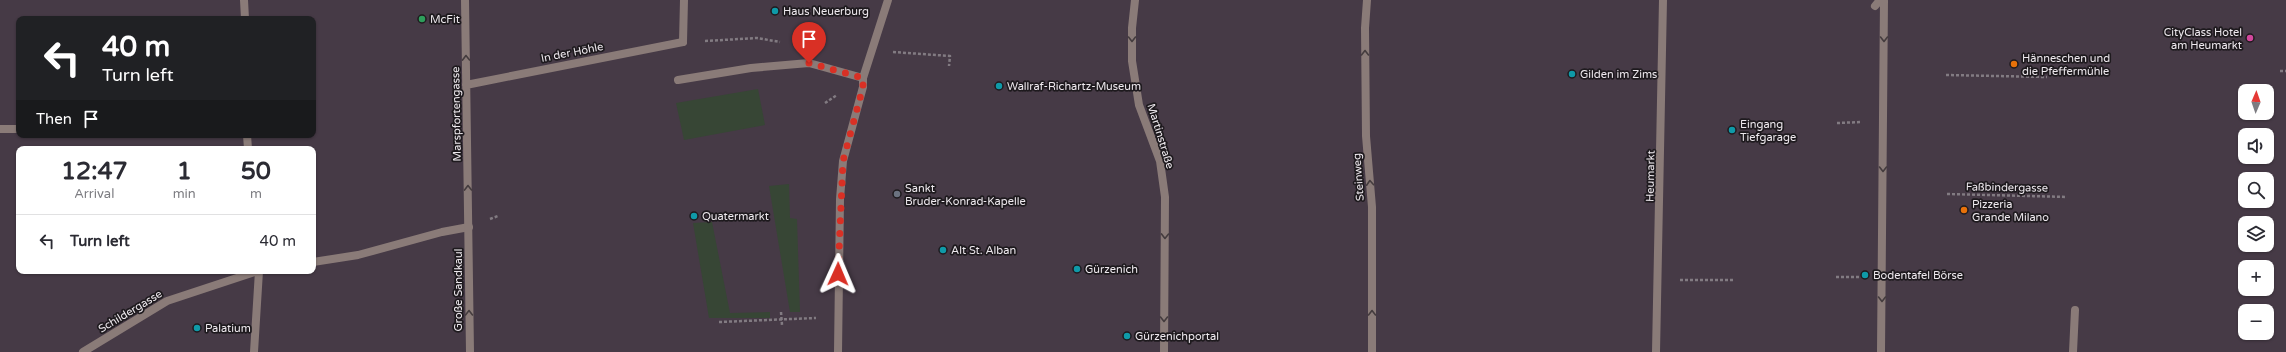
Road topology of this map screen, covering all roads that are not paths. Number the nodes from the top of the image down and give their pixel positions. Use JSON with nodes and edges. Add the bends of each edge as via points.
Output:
{"nodes":[{"id":1,"x":244,"y":0,"type":"edge"},
{"id":2,"x":465,"y":0,"type":"edge"},
{"id":3,"x":684,"y":0,"type":"edge"},
{"id":4,"x":888,"y":0,"type":"edge"},
{"id":5,"x":1135,"y":0,"type":"edge"},
{"id":6,"x":1367,"y":0,"type":"edge"},
{"id":7,"x":1663,"y":0,"type":"edge"},
{"id":8,"x":1884,"y":0,"type":"edge"},
{"id":9,"x":245,"y":16,"type":"edge"},
{"id":10,"x":863,"y":78,"type":"junction"},
{"id":11,"x":678,"y":80,"type":"dead end"},
{"id":12,"x":466,"y":85,"type":"junction"},
{"id":13,"x":0,"y":129,"type":"edge"},
{"id":14,"x":16,"y":129,"type":"edge"},
{"id":15,"x":469,"y":227,"type":"junction"},
{"id":16,"x":316,"y":262,"type":"edge"},
{"id":17,"x":249,"y":274,"type":"edge"},
{"id":18,"x":258,"y":274,"type":"edge"},
{"id":19,"x":2075,"y":310,"type":"dead end"},
{"id":20,"x":83,"y":352,"type":"edge"},
{"id":21,"x":254,"y":352,"type":"edge"},
{"id":22,"x":470,"y":352,"type":"edge"},
{"id":23,"x":838,"y":352,"type":"edge"},
{"id":24,"x":1164,"y":352,"type":"edge"},
{"id":25,"x":1372,"y":352,"type":"edge"},
{"id":26,"x":1656,"y":352,"type":"edge"},
{"id":27,"x":1881,"y":352,"type":"edge"},
{"id":28,"x":2074,"y":352,"type":"edge"}],
"edges":[{"from":1,"to":9,"type":"street"},
{"from":12,"to":2,"type":"street","name":"Marspfortengasse","one_way":true},
{"from":3,"to":12,"type":"street","name":"In der Höhle","via":[[683,42]]},
{"from":4,"to":10,"type":"street"},
{"from":5,"to":24,"type":"street","name":"Martinstraße","one_way":true,"via":[[1132,61],[1139,105],[1160,160],[1165,197]]},
{"from":25,"to":6,"type":"street","name":"Steinweg","one_way":true,"via":[[1372,207],[1366,136]]},
{"from":7,"to":26,"type":"street","name":"Heumarkt"},
{"from":8,"to":27,"type":"street","one_way":true},
{"from":10,"to":11,"type":"street","via":[[809,63],[751,68]]},
{"from":10,"to":23,"type":"street","via":[[863,87],[843,161],[840,199]]},
{"from":15,"to":12,"type":"street","name":"Marspfortengasse","one_way":true},
{"from":13,"to":14,"type":"street"},
{"from":15,"to":16,"type":"street","via":[[358,255]]},
{"from":22,"to":15,"type":"street","name":"Große Sandkaul","one_way":true},
{"from":17,"to":20,"type":"street","name":"Schildergasse","via":[[167,301]]},
{"from":18,"to":21,"type":"street"},
{"from":19,"to":28,"type":"street"}]}
